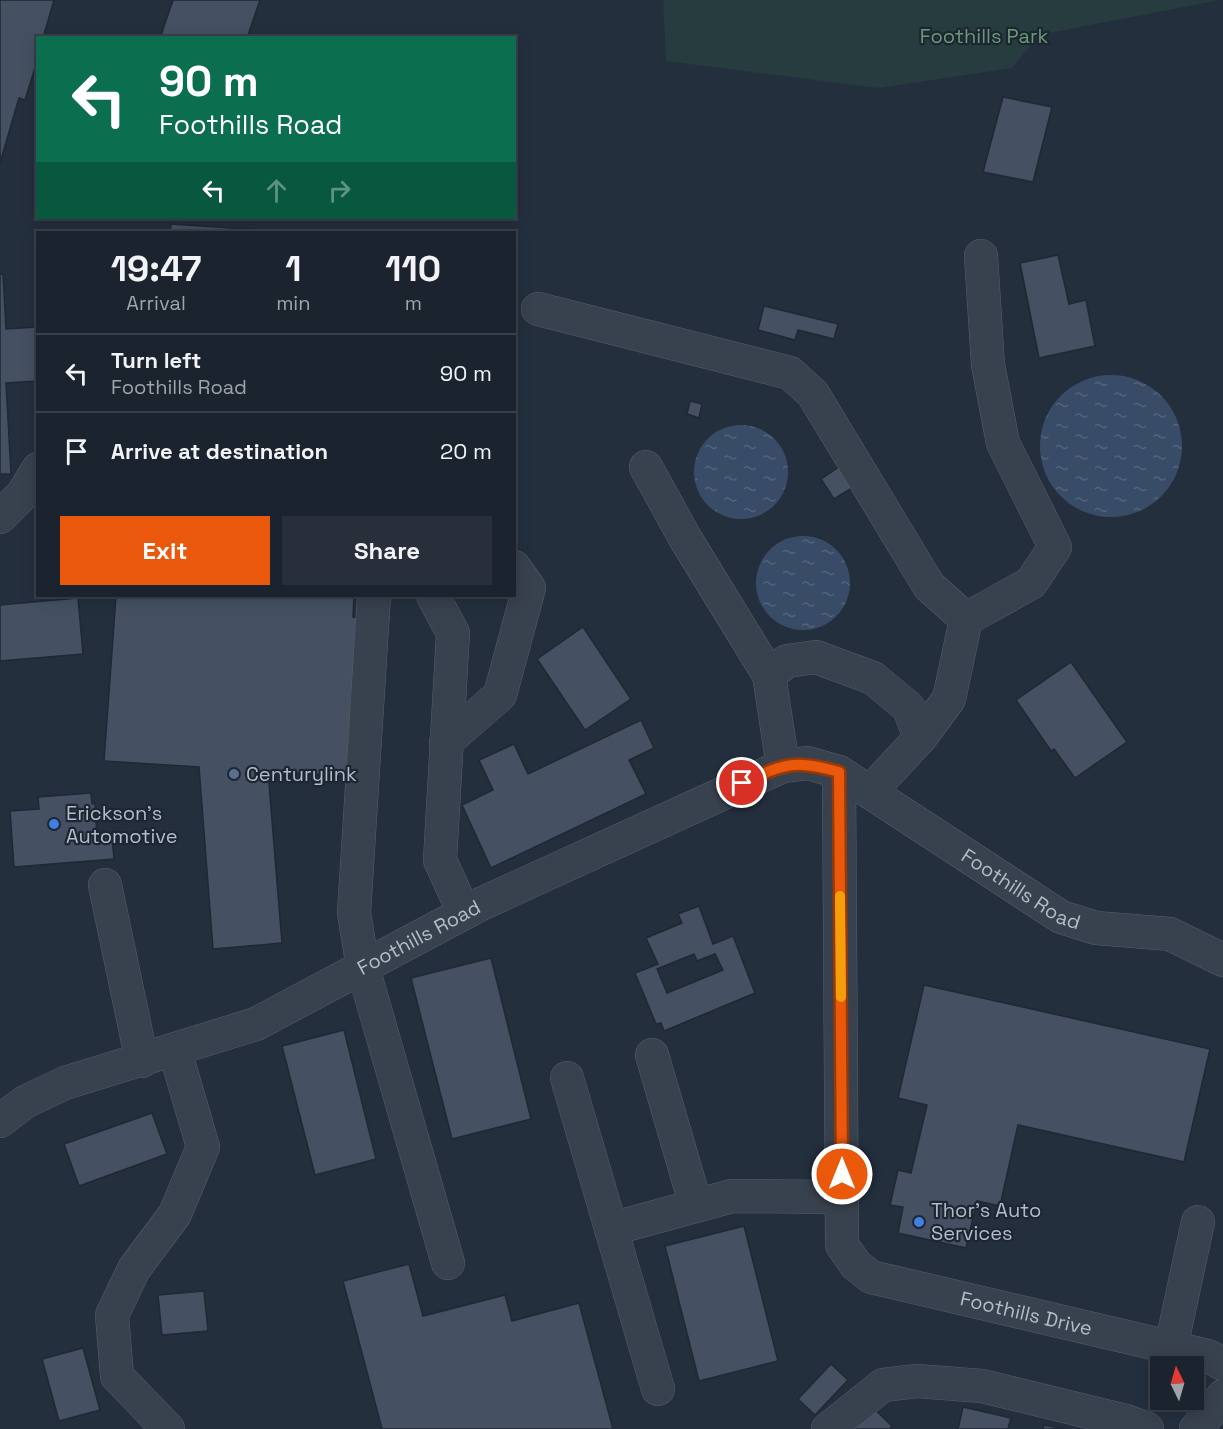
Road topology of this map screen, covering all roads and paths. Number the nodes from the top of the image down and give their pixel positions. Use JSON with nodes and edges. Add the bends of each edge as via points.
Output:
{"nodes":[{"id":1,"x":981,"y":256,"type":"dead end"},
{"id":2,"x":538,"y":309,"type":"dead end"},
{"id":3,"x":646,"y":467,"type":"dead end"},
{"id":4,"x":36,"y":472,"type":"edge"},
{"id":5,"x":0,"y":517,"type":"edge"},
{"id":6,"x":516,"y":570,"type":"edge"},
{"id":7,"x":374,"y":597,"type":"edge"},
{"id":8,"x":434,"y":597,"type":"edge"},
{"id":9,"x":966,"y":619,"type":"junction"},
{"id":10,"x":769,"y":675,"type":"junction"},
{"id":11,"x":920,"y":738,"type":"junction"},
{"id":12,"x":446,"y":742,"type":"junction"},
{"id":13,"x":783,"y":766,"type":"junction"},
{"id":14,"x":839,"y":772,"type":"junction"},
{"id":15,"x":870,"y":792,"type":"junction"},
{"id":16,"x":105,"y":885,"type":"dead end"},
{"id":17,"x":464,"y":913,"type":"junction"},
{"id":18,"x":1223,"y":960,"type":"edge"},
{"id":19,"x":363,"y":968,"type":"junction"},
{"id":20,"x":175,"y":1051,"type":"junction"},
{"id":21,"x":652,"y":1055,"type":"dead end"},
{"id":22,"x":142,"y":1061,"type":"junction"},
{"id":23,"x":567,"y":1078,"type":"dead end"},
{"id":24,"x":0,"y":1121,"type":"edge"},
{"id":25,"x":842,"y":1197,"type":"junction"},
{"id":26,"x":696,"y":1206,"type":"junction"},
{"id":27,"x":1198,"y":1222,"type":"dead end"},
{"id":28,"x":611,"y":1229,"type":"junction"},
{"id":29,"x":448,"y":1263,"type":"dead end"},
{"id":30,"x":1171,"y":1347,"type":"junction"},
{"id":31,"x":1223,"y":1364,"type":"edge"},
{"id":32,"x":658,"y":1389,"type":"dead end"},
{"id":33,"x":1223,"y":1396,"type":"edge"},
{"id":34,"x":168,"y":1429,"type":"edge"},
{"id":35,"x":828,"y":1429,"type":"edge"},
{"id":36,"x":1147,"y":1429,"type":"edge"},
{"id":37,"x":1196,"y":1429,"type":"edge"}],
"edges":[{"from":1,"to":9,"type":"street","via":[[988,365],[1003,443],[1055,547],[1031,583]]},
{"from":2,"to":9,"type":"street","via":[[790,373],[813,394],[929,586]]},
{"from":3,"to":10,"type":"street"},
{"from":4,"to":5,"type":"street","via":[[23,494]]},
{"from":6,"to":12,"type":"street","via":[[529,588],[500,694]]},
{"from":7,"to":19,"type":"street","via":[[354,913]]},
{"from":8,"to":12,"type":"street","via":[[453,633]]},
{"from":9,"to":11,"type":"street","via":[[949,699]]},
{"from":10,"to":11,"type":"street","via":[[787,662],[816,657],[873,678],[909,708]]},
{"from":10,"to":13,"type":"street"},
{"from":11,"to":15,"type":"street"},
{"from":12,"to":17,"type":"street","via":[[440,860]]},
{"from":13,"to":14,"type":"street","name":"Foothills Road","via":[[808,763]]},
{"from":13,"to":17,"type":"street","name":"Foothills Road"},
{"from":14,"to":15,"type":"street","name":"Foothills Road"},
{"from":14,"to":25,"type":"street"},
{"from":15,"to":18,"type":"street","name":"Foothills Road","via":[[1061,916],[1096,928],[1170,934]]},
{"from":16,"to":22,"type":"street"},
{"from":17,"to":19,"type":"street","name":"Foothills Road"},
{"from":19,"to":20,"type":"street","name":"Foothills Road","via":[[256,1024]]},
{"from":19,"to":29,"type":"street"},
{"from":20,"to":22,"type":"street","name":"Foothills Road"},
{"from":20,"to":34,"type":"street","via":[[203,1147],[175,1214],[134,1269],[112,1315],[117,1376]]},
{"from":21,"to":26,"type":"street"},
{"from":22,"to":24,"type":"street","name":"Foothills Road","via":[[65,1083],[25,1102]]},
{"from":23,"to":28,"type":"street"},
{"from":25,"to":26,"type":"street","via":[[732,1196]]},
{"from":25,"to":30,"type":"street","name":"Foothills Drive","via":[[842,1245],[856,1265],[871,1277]]},
{"from":26,"to":28,"type":"street"},
{"from":27,"to":30,"type":"street"},
{"from":28,"to":32,"type":"street"},
{"from":30,"to":31,"type":"street","name":"Foothills Drive"},
{"from":33,"to":37,"type":"street"},
{"from":35,"to":36,"type":"street","via":[[883,1385],[917,1381],[982,1386]]}]}
